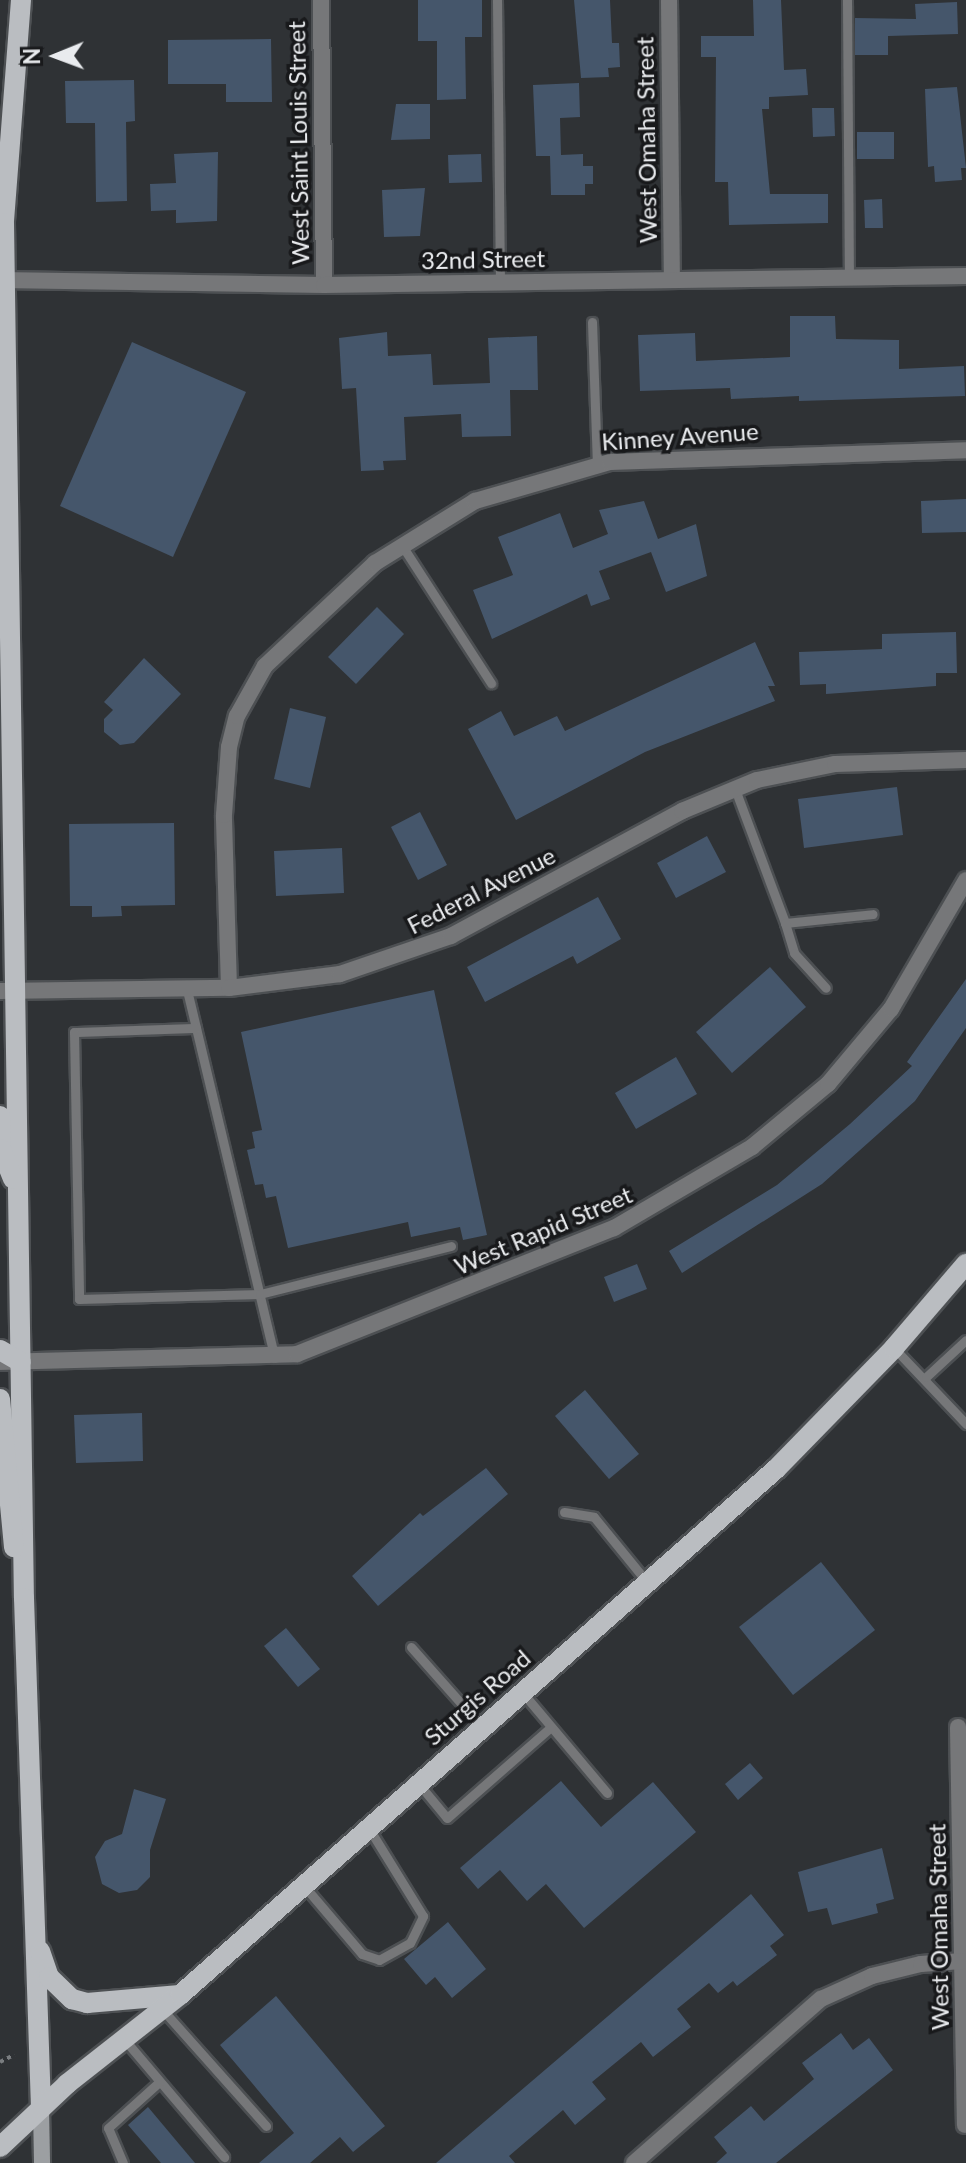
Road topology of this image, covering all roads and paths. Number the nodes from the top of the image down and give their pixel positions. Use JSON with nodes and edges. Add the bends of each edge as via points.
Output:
{"nodes":[{"id":1,"x":21,"y":0,"type":"edge"},
{"id":2,"x":321,"y":0,"type":"edge"},
{"id":3,"x":497,"y":0,"type":"edge"},
{"id":4,"x":669,"y":0,"type":"edge"},
{"id":5,"x":847,"y":0,"type":"edge"},
{"id":6,"x":966,"y":276,"type":"edge"},
{"id":7,"x":849,"y":277,"type":"junction"},
{"id":8,"x":672,"y":279,"type":"junction"},
{"id":9,"x":1,"y":280,"type":"edge"},
{"id":10,"x":500,"y":283,"type":"junction"},
{"id":11,"x":324,"y":285,"type":"junction"},
{"id":12,"x":592,"y":322,"type":"dead end"},
{"id":13,"x":966,"y":450,"type":"edge"},
{"id":14,"x":597,"y":465,"type":"junction"},
{"id":15,"x":0,"y":493,"type":"edge"},
{"id":16,"x":8,"y":529,"type":"junction"},
{"id":17,"x":401,"y":544,"type":"junction"},
{"id":18,"x":491,"y":683,"type":"dead end"},
{"id":19,"x":966,"y":760,"type":"edge"},
{"id":20,"x":735,"y":789,"type":"junction"},
{"id":21,"x":966,"y":880,"type":"edge"},
{"id":22,"x":873,"y":914,"type":"dead end"},
{"id":23,"x":785,"y":923,"type":"junction"},
{"id":24,"x":229,"y":988,"type":"junction"},
{"id":25,"x":826,"y":988,"type":"dead end"},
{"id":26,"x":5,"y":989,"type":"edge"},
{"id":27,"x":187,"y":990,"type":"junction"},
{"id":28,"x":196,"y":1028,"type":"junction"},
{"id":29,"x":0,"y":1116,"type":"edge"},
{"id":30,"x":18,"y":1190,"type":"junction"},
{"id":31,"x":451,"y":1246,"type":"dead end"},
{"id":32,"x":966,"y":1264,"type":"edge"},
{"id":33,"x":260,"y":1294,"type":"junction"},
{"id":34,"x":966,"y":1340,"type":"edge"},
{"id":35,"x":894,"y":1348,"type":"junction"},
{"id":36,"x":0,"y":1350,"type":"edge"},
{"id":37,"x":275,"y":1358,"type":"junction"},
{"id":38,"x":10,"y":1362,"type":"edge"},
{"id":39,"x":926,"y":1377,"type":"junction"},
{"id":40,"x":0,"y":1399,"type":"edge"},
{"id":41,"x":966,"y":1424,"type":"edge"},
{"id":42,"x":564,"y":1512,"type":"dead end"},
{"id":43,"x":647,"y":1582,"type":"junction"},
{"id":44,"x":24,"y":1598,"type":"junction"},
{"id":45,"x":411,"y":1647,"type":"dead end"},
{"id":46,"x":522,"y":1692,"type":"junction"},
{"id":47,"x":482,"y":1727,"type":"junction"},
{"id":48,"x":551,"y":1727,"type":"junction"},
{"id":49,"x":958,"y":1727,"type":"dead end"},
{"id":50,"x":418,"y":1783,"type":"junction"},
{"id":51,"x":607,"y":1793,"type":"dead end"},
{"id":52,"x":368,"y":1827,"type":"junction"},
{"id":53,"x":303,"y":1885,"type":"junction"},
{"id":54,"x":32,"y":1923,"type":"junction"},
{"id":55,"x":962,"y":1961,"type":"junction"},
{"id":56,"x":180,"y":1995,"type":"junction"},
{"id":57,"x":161,"y":2008,"type":"junction"},
{"id":58,"x":124,"y":2039,"type":"junction"},
{"id":59,"x":14,"y":2055,"type":"dead end"},
{"id":60,"x":0,"y":2062,"type":"edge"},
{"id":61,"x":159,"y":2082,"type":"junction"},
{"id":62,"x":41,"y":2109,"type":"junction"},
{"id":63,"x":965,"y":2125,"type":"edge"},
{"id":64,"x":266,"y":2126,"type":"dead end"},
{"id":65,"x":0,"y":2147,"type":"edge"},
{"id":66,"x":224,"y":2157,"type":"dead end"},
{"id":67,"x":42,"y":2163,"type":"edge"},
{"id":68,"x":123,"y":2163,"type":"edge"},
{"id":69,"x":634,"y":2163,"type":"edge"}],
"edges":[{"from":1,"to":9,"type":"main road"},
{"from":2,"to":11,"type":"street","name":"West Saint Louis Street"},
{"from":3,"to":10,"type":"lane"},
{"from":4,"to":8,"type":"street","name":"West Omaha Street"},
{"from":5,"to":7,"type":"lane"},
{"from":6,"to":7,"type":"street","name":"32nd Street"},
{"from":7,"to":8,"type":"street","name":"32nd Street"},
{"from":8,"to":10,"type":"street","name":"32nd Street"},
{"from":9,"to":11,"type":"street","name":"32nd Street"},
{"from":9,"to":16,"type":"main road"},
{"from":10,"to":11,"type":"street","name":"32nd Street"},
{"from":12,"to":14,"type":"lane"},
{"from":13,"to":14,"type":"street","name":"Kinney Avenue","via":[[689,456]]},
{"from":14,"to":17,"type":"street","name":"Kinney Avenue","via":[[475,501]]},
{"from":15,"to":16,"type":"main road"},
{"from":16,"to":26,"type":"main road"},
{"from":17,"to":18,"type":"lane"},
{"from":17,"to":24,"type":"street","name":"Kinney Avenue","via":[[290,639],[265,666],[237,716],[224,815]]},
{"from":19,"to":20,"type":"street","name":"Federal Avenue","via":[[835,764]]},
{"from":20,"to":23,"type":"lane"},
{"from":20,"to":24,"type":"street","name":"Federal Avenue","via":[[411,953],[340,974]]},
{"from":21,"to":37,"type":"street","name":"West Rapid Street","via":[[891,1009],[828,1084],[752,1147],[614,1228],[321,1347]]},
{"from":22,"to":23,"type":"lane"},
{"from":23,"to":25,"type":"lane","via":[[794,953]]},
{"from":24,"to":27,"type":"street","name":"Federal Avenue"},
{"from":26,"to":27,"type":"street","name":"Federal Avenue"},
{"from":26,"to":30,"type":"main road"},
{"from":27,"to":28,"type":"lane"},
{"from":28,"to":33,"type":"lane"},
{"from":28,"to":33,"type":"lane","via":[[74,1032],[79,1299]]},
{"from":29,"to":30,"type":"main road","via":[[1,1149]]},
{"from":30,"to":38,"type":"main road"},
{"from":31,"to":33,"type":"lane"},
{"from":32,"to":35,"type":"main road","name":"Sturgis Road"},
{"from":33,"to":37,"type":"lane"},
{"from":34,"to":39,"type":"lane"},
{"from":35,"to":39,"type":"lane"},
{"from":35,"to":43,"type":"main road","name":"Sturgis Road","via":[[776,1469]]},
{"from":36,"to":38,"type":"main road"},
{"from":37,"to":38,"type":"street","name":"West Rapid Street"},
{"from":38,"to":44,"type":"main road"},
{"from":39,"to":41,"type":"lane"},
{"from":40,"to":44,"type":"main road","via":[[7,1511]]},
{"from":42,"to":43,"type":"lane","via":[[594,1517]]},
{"from":43,"to":46,"type":"main road","name":"Sturgis Road"},
{"from":44,"to":54,"type":"main road"},
{"from":45,"to":47,"type":"lane"},
{"from":46,"to":47,"type":"main road","name":"Sturgis Road"},
{"from":46,"to":48,"type":"lane"},
{"from":47,"to":50,"type":"main road","name":"Sturgis Road"},
{"from":48,"to":50,"type":"lane","via":[[447,1818]]},
{"from":48,"to":51,"type":"lane"},
{"from":49,"to":55,"type":"street","name":"West Omaha Street"},
{"from":50,"to":52,"type":"main road","name":"Sturgis Road"},
{"from":52,"to":53,"type":"main road","name":"Sturgis Road"},
{"from":52,"to":53,"type":"lane","via":[[423,1916],[410,1943],[379,1960],[362,1954]]},
{"from":53,"to":56,"type":"main road","name":"Sturgis Road"},
{"from":54,"to":56,"type":"main road","via":[[49,1977],[72,1999],[87,2003]]},
{"from":54,"to":62,"type":"main road"},
{"from":55,"to":63,"type":"street","name":"West Omaha Street"},
{"from":55,"to":69,"type":"street","via":[[872,1976],[821,1999]]},
{"from":56,"to":57,"type":"main road","name":"Sturgis Road"},
{"from":57,"to":58,"type":"main road","name":"Sturgis Road"},
{"from":57,"to":64,"type":"lane"},
{"from":58,"to":61,"type":"lane"},
{"from":58,"to":62,"type":"main road","name":"Sturgis Road"},
{"from":59,"to":60,"type":"path"},
{"from":61,"to":66,"type":"lane"},
{"from":61,"to":68,"type":"lane","via":[[108,2128]]},
{"from":62,"to":65,"type":"main road","name":"Sturgis Road"},
{"from":62,"to":67,"type":"main road"}]}
